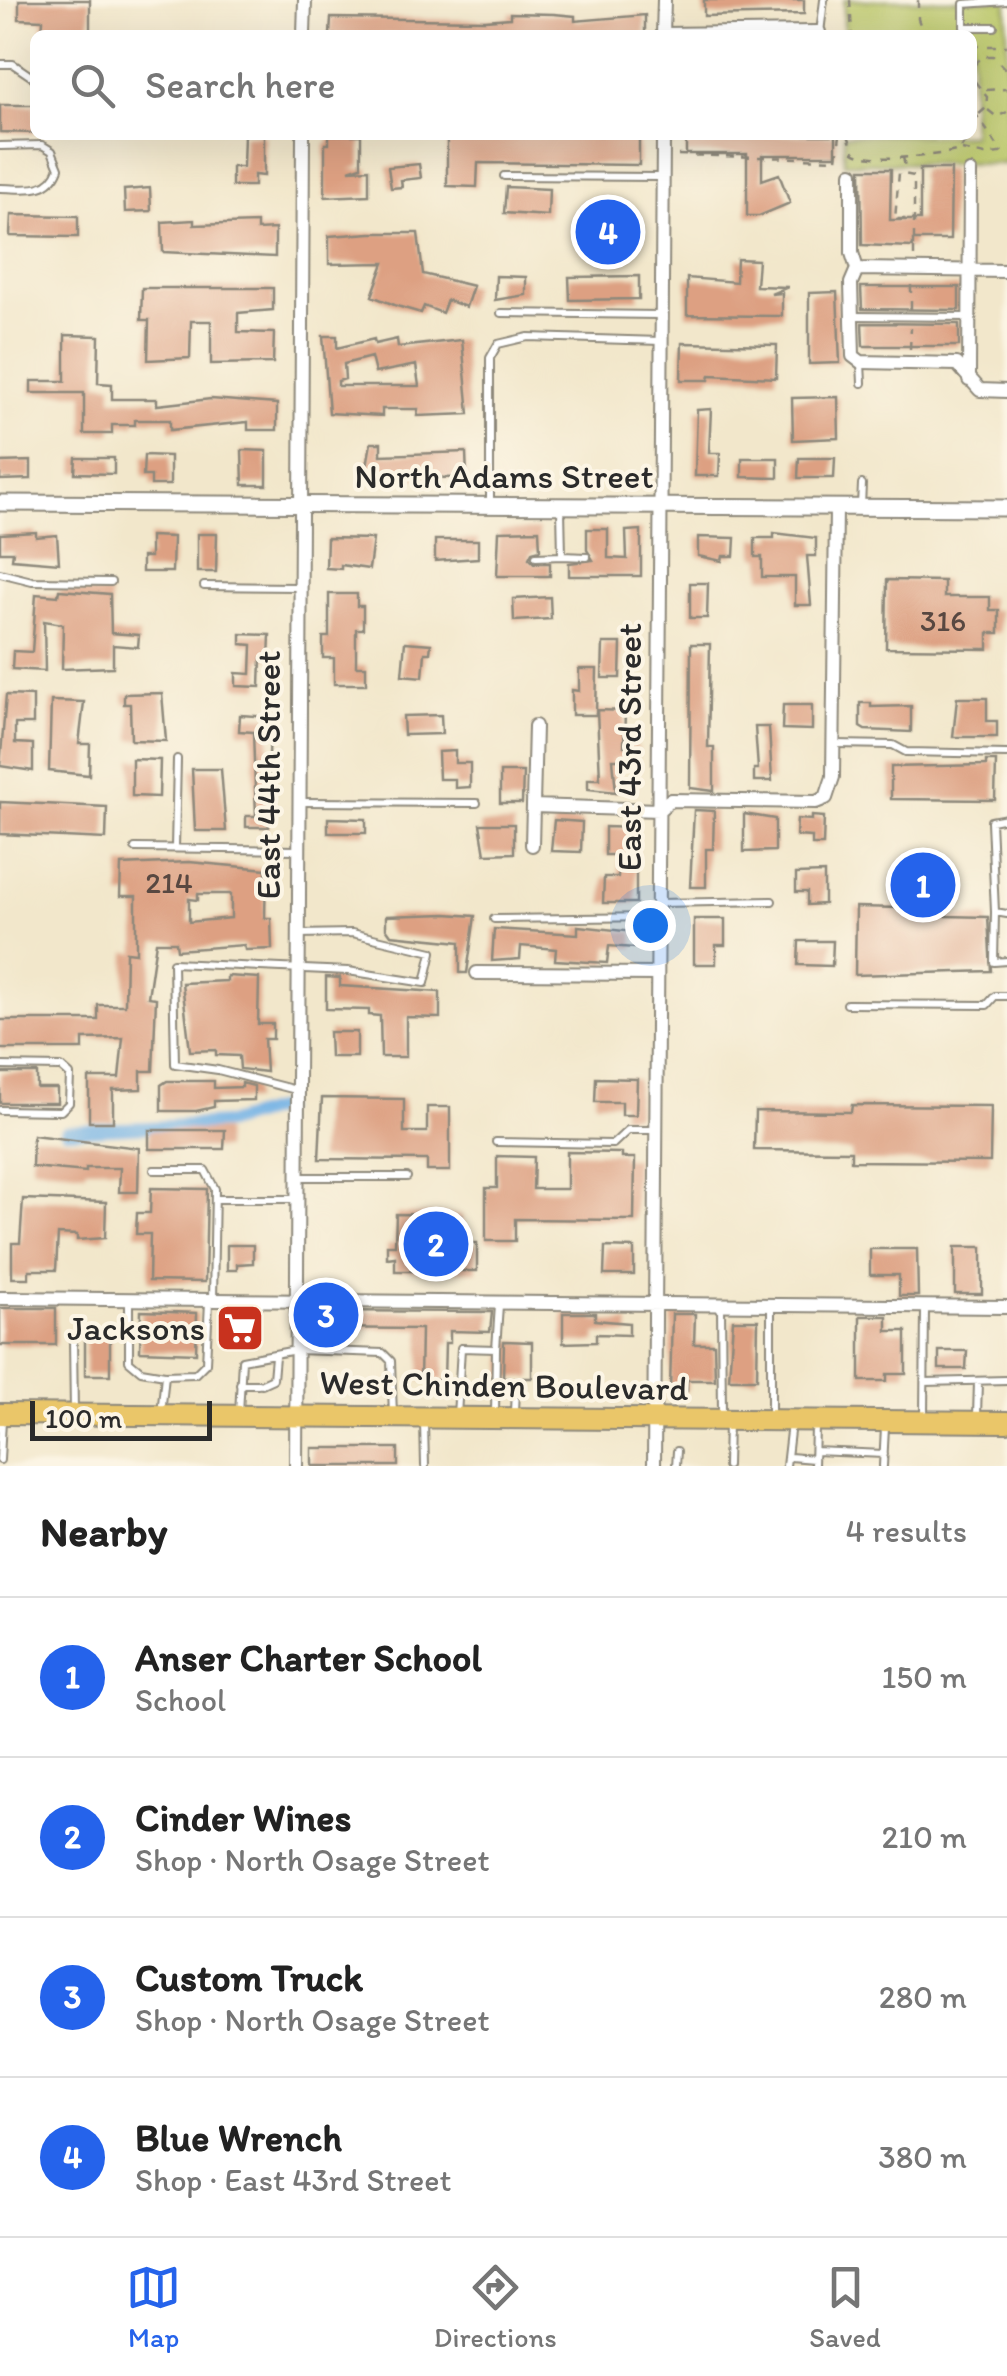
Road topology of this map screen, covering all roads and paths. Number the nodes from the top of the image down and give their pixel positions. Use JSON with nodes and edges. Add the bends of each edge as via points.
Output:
{"nodes":[{"id":1,"x":305,"y":0,"type":"edge"},
{"id":2,"x":664,"y":0,"type":"edge"},
{"id":3,"x":824,"y":0,"type":"edge"},
{"id":4,"x":850,"y":0,"type":"edge"},
{"id":5,"x":918,"y":0,"type":"edge"},
{"id":6,"x":983,"y":1,"type":"edge"},
{"id":7,"x":1007,"y":1,"type":"edge"},
{"id":8,"x":994,"y":27,"type":"dead end"},
{"id":9,"x":304,"y":30,"type":"edge"},
{"id":10,"x":664,"y":30,"type":"edge"},
{"id":11,"x":821,"y":30,"type":"edge"},
{"id":12,"x":852,"y":30,"type":"edge"},
{"id":13,"x":922,"y":30,"type":"edge"},
{"id":14,"x":977,"y":46,"type":"edge"},
{"id":15,"x":1007,"y":46,"type":"edge"},
{"id":16,"x":977,"y":58,"type":"edge"},
{"id":17,"x":980,"y":59,"type":"junction"},
{"id":18,"x":977,"y":62,"type":"edge"},
{"id":19,"x":0,"y":64,"type":"edge"},
{"id":20,"x":1007,"y":71,"type":"edge"},
{"id":21,"x":30,"y":76,"type":"edge"},
{"id":22,"x":977,"y":83,"type":"edge"},
{"id":23,"x":1007,"y":89,"type":"edge"},
{"id":24,"x":984,"y":90,"type":"junction"},
{"id":25,"x":986,"y":108,"type":"junction"},
{"id":26,"x":1007,"y":112,"type":"edge"},
{"id":27,"x":977,"y":115,"type":"edge"},
{"id":28,"x":977,"y":120,"type":"edge"},
{"id":29,"x":303,"y":140,"type":"edge"},
{"id":30,"x":663,"y":140,"type":"edge"},
{"id":31,"x":839,"y":140,"type":"edge"},
{"id":32,"x":849,"y":140,"type":"edge"},
{"id":33,"x":966,"y":140,"type":"edge"},
{"id":34,"x":0,"y":146,"type":"edge"},
{"id":35,"x":960,"y":150,"type":"junction"},
{"id":36,"x":1005,"y":152,"type":"edge"},
{"id":37,"x":676,"y":155,"type":"dead end"},
{"id":38,"x":903,"y":155,"type":"junction"},
{"id":39,"x":970,"y":172,"type":"dead end"},
{"id":40,"x":852,"y":173,"type":"dead end"},
{"id":41,"x":906,"y":173,"type":"junction"},
{"id":42,"x":504,"y":176,"type":"dead end"},
{"id":43,"x":663,"y":177,"type":"junction"},
{"id":44,"x":0,"y":188,"type":"edge"},
{"id":45,"x":914,"y":219,"type":"junction"},
{"id":46,"x":914,"y":262,"type":"dead end"},
{"id":47,"x":857,"y":270,"type":"junction"},
{"id":48,"x":970,"y":271,"type":"junction"},
{"id":49,"x":1007,"y":271,"type":"edge"},
{"id":50,"x":912,"y":277,"type":"dead end"},
{"id":51,"x":911,"y":310,"type":"dead end"},
{"id":52,"x":501,"y":313,"type":"dead end"},
{"id":53,"x":662,"y":314,"type":"junction"},
{"id":54,"x":851,"y":316,"type":"junction"},
{"id":55,"x":970,"y":316,"type":"junction"},
{"id":56,"x":911,"y":323,"type":"dead end"},
{"id":57,"x":662,"y":340,"type":"junction"},
{"id":58,"x":909,"y":356,"type":"dead end"},
{"id":59,"x":858,"y":359,"type":"junction"},
{"id":60,"x":970,"y":380,"type":"junction"},
{"id":61,"x":862,"y":382,"type":"dead end"},
{"id":62,"x":1007,"y":391,"type":"edge"},
{"id":63,"x":862,"y":484,"type":"dead end"},
{"id":64,"x":0,"y":503,"type":"edge"},
{"id":65,"x":299,"y":506,"type":"junction"},
{"id":66,"x":490,"y":506,"type":"junction"},
{"id":67,"x":562,"y":506,"type":"junction"},
{"id":68,"x":660,"y":506,"type":"junction"},
{"id":69,"x":836,"y":508,"type":"junction"},
{"id":70,"x":861,"y":508,"type":"junction"},
{"id":71,"x":1007,"y":508,"type":"edge"},
{"id":72,"x":562,"y":556,"type":"junction"},
{"id":73,"x":536,"y":557,"type":"dead end"},
{"id":74,"x":588,"y":557,"type":"dead end"},
{"id":75,"x":0,"y":573,"type":"edge"},
{"id":76,"x":111,"y":582,"type":"dead end"},
{"id":77,"x":204,"y":586,"type":"dead end"},
{"id":78,"x":299,"y":587,"type":"junction"},
{"id":79,"x":535,"y":726,"type":"dead end"},
{"id":80,"x":833,"y":744,"type":"junction"},
{"id":81,"x":1007,"y":754,"type":"edge"},
{"id":82,"x":176,"y":759,"type":"dead end"},
{"id":83,"x":298,"y":802,"type":"junction"},
{"id":84,"x":477,"y":803,"type":"dead end"},
{"id":85,"x":533,"y":806,"type":"junction"},
{"id":86,"x":658,"y":810,"type":"junction"},
{"id":87,"x":1007,"y":818,"type":"edge"},
{"id":88,"x":532,"y":845,"type":"dead end"},
{"id":89,"x":135,"y":848,"type":"dead end"},
{"id":90,"x":175,"y":848,"type":"junction"},
{"id":91,"x":298,"y":850,"type":"junction"},
{"id":92,"x":772,"y":901,"type":"dead end"},
{"id":93,"x":658,"y":910,"type":"junction"},
{"id":94,"x":995,"y":912,"type":"junction"},
{"id":95,"x":1007,"y":914,"type":"edge"},
{"id":96,"x":494,"y":919,"type":"dead end"},
{"id":97,"x":297,"y":934,"type":"junction"},
{"id":98,"x":1007,"y":961,"type":"edge"},
{"id":99,"x":297,"y":970,"type":"junction"},
{"id":100,"x":477,"y":972,"type":"dead end"},
{"id":101,"x":658,"y":974,"type":"junction"},
{"id":102,"x":1007,"y":996,"type":"edge"},
{"id":103,"x":847,"y":1004,"type":"dead end"},
{"id":104,"x":0,"y":1066,"type":"edge"},
{"id":105,"x":296,"y":1090,"type":"junction"},
{"id":106,"x":0,"y":1110,"type":"edge"},
{"id":107,"x":656,"y":1130,"type":"junction"},
{"id":108,"x":496,"y":1142,"type":"dead end"},
{"id":109,"x":154,"y":1170,"type":"dead end"},
{"id":110,"x":295,"y":1177,"type":"junction"},
{"id":111,"x":408,"y":1177,"type":"dead end"},
{"id":112,"x":215,"y":1199,"type":"junction"},
{"id":113,"x":296,"y":1199,"type":"junction"},
{"id":114,"x":0,"y":1298,"type":"edge"},
{"id":115,"x":129,"y":1300,"type":"junction"},
{"id":116,"x":211,"y":1302,"type":"junction"},
{"id":117,"x":296,"y":1304,"type":"junction"},
{"id":118,"x":498,"y":1304,"type":"junction"},
{"id":119,"x":655,"y":1306,"type":"junction"},
{"id":120,"x":721,"y":1306,"type":"junction"},
{"id":121,"x":771,"y":1306,"type":"junction"},
{"id":122,"x":925,"y":1307,"type":"junction"},
{"id":123,"x":1007,"y":1307,"type":"edge"},
{"id":124,"x":73,"y":1340,"type":"dead end"},
{"id":125,"x":496,"y":1349,"type":"junction"},
{"id":126,"x":296,"y":1350,"type":"junction"},
{"id":127,"x":276,"y":1356,"type":"junction"},
{"id":128,"x":165,"y":1375,"type":"junction"},
{"id":129,"x":1007,"y":1380,"type":"edge"},
{"id":130,"x":925,"y":1382,"type":"junction"},
{"id":131,"x":978,"y":1382,"type":"junction"},
{"id":132,"x":240,"y":1384,"type":"junction"},
{"id":133,"x":459,"y":1387,"type":"junction"},
{"id":134,"x":495,"y":1388,"type":"junction"},
{"id":135,"x":1,"y":1414,"type":"edge"},
{"id":136,"x":74,"y":1414,"type":"junction"},
{"id":137,"x":161,"y":1415,"type":"junction"},
{"id":138,"x":238,"y":1416,"type":"junction"},
{"id":139,"x":296,"y":1416,"type":"junction"},
{"id":140,"x":393,"y":1416,"type":"junction"},
{"id":141,"x":424,"y":1416,"type":"junction"},
{"id":142,"x":456,"y":1417,"type":"junction"},
{"id":143,"x":504,"y":1417,"type":"junction"},
{"id":144,"x":655,"y":1419,"type":"junction"},
{"id":145,"x":725,"y":1420,"type":"junction"},
{"id":146,"x":781,"y":1420,"type":"junction"},
{"id":147,"x":815,"y":1420,"type":"junction"},
{"id":148,"x":885,"y":1421,"type":"junction"},
{"id":149,"x":923,"y":1422,"type":"junction"},
{"id":150,"x":976,"y":1422,"type":"junction"},
{"id":151,"x":1007,"y":1422,"type":"edge"},
{"id":152,"x":677,"y":1451,"type":"dead end"},
{"id":153,"x":884,"y":1454,"type":"junction"},
{"id":154,"x":790,"y":1457,"type":"junction"},
{"id":155,"x":814,"y":1458,"type":"edge"},
{"id":156,"x":0,"y":1460,"type":"edge"},
{"id":157,"x":296,"y":1466,"type":"edge"},
{"id":158,"x":425,"y":1466,"type":"edge"},
{"id":159,"x":654,"y":1466,"type":"edge"},
{"id":160,"x":676,"y":1466,"type":"edge"},
{"id":161,"x":727,"y":1466,"type":"edge"},
{"id":162,"x":786,"y":1466,"type":"edge"},
{"id":163,"x":884,"y":1466,"type":"edge"}],
"edges":[{"from":1,"to":9,"type":"street"},
{"from":2,"to":10,"type":"street"},
{"from":3,"to":11,"type":"lane"},
{"from":4,"to":12,"type":"path"},
{"from":5,"to":13,"type":"path"},
{"from":6,"to":7,"type":"lane"},
{"from":6,"to":8,"type":"lane","via":[[964,4],[964,27]]},
{"from":14,"to":15,"type":"path"},
{"from":16,"to":17,"type":"path"},
{"from":17,"to":18,"type":"path"},
{"from":17,"to":20,"type":"path","via":[[993,56]]},
{"from":19,"to":21,"type":"lane"},
{"from":22,"to":24,"type":"path"},
{"from":23,"to":24,"type":"path"},
{"from":24,"to":25,"type":"path"},
{"from":25,"to":26,"type":"path","via":[[997,117]]},
{"from":25,"to":27,"type":"path"},
{"from":28,"to":36,"type":"path"},
{"from":29,"to":65,"type":"street","name":"East 44th Street"},
{"from":30,"to":43,"type":"street","name":"East 43rd Street"},
{"from":31,"to":37,"type":"path","via":[[837,159]]},
{"from":32,"to":38,"type":"path","via":[[862,157]]},
{"from":33,"to":35,"type":"path"},
{"from":34,"to":44,"type":"lane","via":[[42,146],[52,150],[59,168],[38,189]]},
{"from":35,"to":36,"type":"path"},
{"from":35,"to":38,"type":"path"},
{"from":38,"to":41,"type":"path"},
{"from":39,"to":48,"type":"street"},
{"from":40,"to":47,"type":"street"},
{"from":41,"to":45,"type":"path","via":[[914,176]]},
{"from":41,"to":45,"type":"path","via":[[896,176],[895,219]]},
{"from":42,"to":43,"type":"lane"},
{"from":43,"to":53,"type":"street","name":"East 43rd Street"},
{"from":45,"to":46,"type":"path"},
{"from":47,"to":48,"type":"street"},
{"from":47,"to":54,"type":"street"},
{"from":48,"to":49,"type":"street"},
{"from":48,"to":55,"type":"street"},
{"from":50,"to":51,"type":"path"},
{"from":52,"to":53,"type":"lane"},
{"from":53,"to":57,"type":"street","name":"East 43rd Street"},
{"from":54,"to":55,"type":"lane"},
{"from":54,"to":59,"type":"street"},
{"from":55,"to":60,"type":"street"},
{"from":56,"to":58,"type":"path"},
{"from":57,"to":66,"type":"lane","via":[[528,337],[498,344],[490,358]]},
{"from":57,"to":68,"type":"street","name":"East 43rd Street"},
{"from":59,"to":60,"type":"street","via":[[957,364]]},
{"from":59,"to":61,"type":"lane"},
{"from":60,"to":62,"type":"street","via":[[980,390]]},
{"from":63,"to":70,"type":"lane"},
{"from":64,"to":65,"type":"street","name":"North Adams Street"},
{"from":65,"to":66,"type":"street","name":"North Adams Street"},
{"from":65,"to":78,"type":"street","name":"East 44th Street"},
{"from":66,"to":67,"type":"street","name":"North Adams Street"},
{"from":67,"to":68,"type":"street","name":"North Adams Street"},
{"from":67,"to":72,"type":"lane"},
{"from":68,"to":69,"type":"street","name":"North Adams Street"},
{"from":68,"to":86,"type":"street","name":"East 43rd Street"},
{"from":69,"to":70,"type":"street","name":"North Adams Street"},
{"from":69,"to":80,"type":"street"},
{"from":70,"to":71,"type":"street","name":"North Adams Street"},
{"from":72,"to":73,"type":"lane"},
{"from":72,"to":74,"type":"lane"},
{"from":75,"to":76,"type":"lane","via":[[32,581]]},
{"from":77,"to":78,"type":"lane"},
{"from":78,"to":83,"type":"street","name":"East 44th Street"},
{"from":79,"to":85,"type":"street"},
{"from":80,"to":81,"type":"lane"},
{"from":80,"to":86,"type":"street","via":[[826,798],[670,800]]},
{"from":82,"to":90,"type":"lane"},
{"from":83,"to":84,"type":"lane"},
{"from":83,"to":91,"type":"street","name":"East 44th Street"},
{"from":85,"to":86,"type":"street"},
{"from":85,"to":88,"type":"street"},
{"from":86,"to":93,"type":"street","name":"East 43rd Street"},
{"from":87,"to":94,"type":"lane","via":[[991,821]]},
{"from":89,"to":90,"type":"lane"},
{"from":90,"to":91,"type":"lane"},
{"from":91,"to":97,"type":"street","name":"East 44th Street"},
{"from":92,"to":93,"type":"lane"},
{"from":93,"to":96,"type":"lane"},
{"from":93,"to":101,"type":"street","name":"East 43rd Street"},
{"from":94,"to":95,"type":"lane"},
{"from":94,"to":98,"type":"lane","via":[[994,962]]},
{"from":97,"to":99,"type":"street","name":"East 44th Street"},
{"from":97,"to":99,"type":"lane","via":[[352,933],[432,952],[425,982]]},
{"from":99,"to":105,"type":"street","name":"East 44th Street"},
{"from":99,"to":105,"type":"lane","via":[[173,963],[171,1058],[180,1068],[218,1070]]},
{"from":100,"to":101,"type":"street"},
{"from":101,"to":107,"type":"street","name":"East 43rd Street"},
{"from":102,"to":103,"type":"lane","via":[[987,1005]]},
{"from":104,"to":106,"type":"lane","via":[[61,1067],[70,1076],[62,1111]]},
{"from":105,"to":110,"type":"street","name":"East 44th Street"},
{"from":107,"to":108,"type":"lane","via":[[628,1130],[614,1144]]},
{"from":107,"to":119,"type":"street","name":"East 43rd Street"},
{"from":109,"to":112,"type":"lane","via":[[204,1170]]},
{"from":110,"to":111,"type":"lane"},
{"from":110,"to":113,"type":"street","name":"East 44th Street"},
{"from":112,"to":113,"type":"lane"},
{"from":112,"to":116,"type":"lane"},
{"from":113,"to":117,"type":"street","name":"East 44th Street"},
{"from":114,"to":115,"type":"street"},
{"from":115,"to":116,"type":"street"},
{"from":115,"to":128,"type":"lane","via":[[129,1362]]},
{"from":116,"to":117,"type":"street"},
{"from":116,"to":128,"type":"lane","via":[[206,1363],[195,1374]]},
{"from":117,"to":118,"type":"street"},
{"from":117,"to":126,"type":"street","name":"East 44th Street"},
{"from":118,"to":119,"type":"street"},
{"from":118,"to":125,"type":"lane"},
{"from":119,"to":120,"type":"street"},
{"from":119,"to":144,"type":"street","name":"East 43rd Street"},
{"from":120,"to":121,"type":"street"},
{"from":120,"to":145,"type":"lane"},
{"from":121,"to":122,"type":"street"},
{"from":121,"to":146,"type":"lane"},
{"from":122,"to":123,"type":"street"},
{"from":122,"to":130,"type":"lane"},
{"from":124,"to":136,"type":"lane"},
{"from":125,"to":133,"type":"lane","via":[[461,1348]]},
{"from":125,"to":134,"type":"lane"},
{"from":126,"to":127,"type":"lane"},
{"from":126,"to":139,"type":"street","name":"East 44th Street"},
{"from":126,"to":140,"type":"lane","via":[[383,1352],[391,1361]]},
{"from":127,"to":132,"type":"lane","via":[[273,1379]]},
{"from":127,"to":132,"type":"lane","via":[[242,1360]]},
{"from":128,"to":137,"type":"lane"},
{"from":129,"to":131,"type":"lane"},
{"from":130,"to":131,"type":"lane"},
{"from":130,"to":149,"type":"lane"},
{"from":131,"to":150,"type":"lane"},
{"from":132,"to":138,"type":"lane"},
{"from":133,"to":134,"type":"lane"},
{"from":133,"to":142,"type":"lane"},
{"from":134,"to":143,"type":"lane"},
{"from":134,"to":143,"type":"lane","via":[[514,1389]]},
{"from":135,"to":136,"type":"main road","name":"West Chinden Boulevard"},
{"from":135,"to":156,"type":"lane"},
{"from":136,"to":137,"type":"main road","name":"West Chinden Boulevard"},
{"from":137,"to":138,"type":"main road","name":"West Chinden Boulevard"},
{"from":138,"to":139,"type":"main road","name":"West Chinden Boulevard"},
{"from":139,"to":140,"type":"main road","name":"West Chinden Boulevard"},
{"from":139,"to":157,"type":"street","name":"East 44th Street"},
{"from":140,"to":141,"type":"main road","name":"West Chinden Boulevard"},
{"from":141,"to":142,"type":"main road","name":"West Chinden Boulevard"},
{"from":141,"to":158,"type":"lane"},
{"from":142,"to":143,"type":"main road","name":"West Chinden Boulevard"},
{"from":143,"to":144,"type":"main road","name":"West Chinden Boulevard"},
{"from":144,"to":145,"type":"main road","name":"West Chinden Boulevard"},
{"from":144,"to":159,"type":"street","name":"East 43rd Street"},
{"from":145,"to":146,"type":"main road","name":"West Chinden Boulevard"},
{"from":145,"to":161,"type":"lane"},
{"from":146,"to":147,"type":"main road","name":"West Chinden Boulevard"},
{"from":146,"to":154,"type":"lane"},
{"from":147,"to":148,"type":"main road","name":"West Chinden Boulevard"},
{"from":147,"to":155,"type":"lane"},
{"from":148,"to":149,"type":"main road","name":"West Chinden Boulevard"},
{"from":148,"to":153,"type":"lane"},
{"from":149,"to":150,"type":"main road","name":"West Chinden Boulevard"},
{"from":150,"to":151,"type":"main road","name":"West Chinden Boulevard"},
{"from":152,"to":160,"type":"lane"},
{"from":153,"to":155,"type":"lane"},
{"from":153,"to":163,"type":"lane"},
{"from":154,"to":155,"type":"lane"},
{"from":154,"to":162,"type":"lane"}]}
